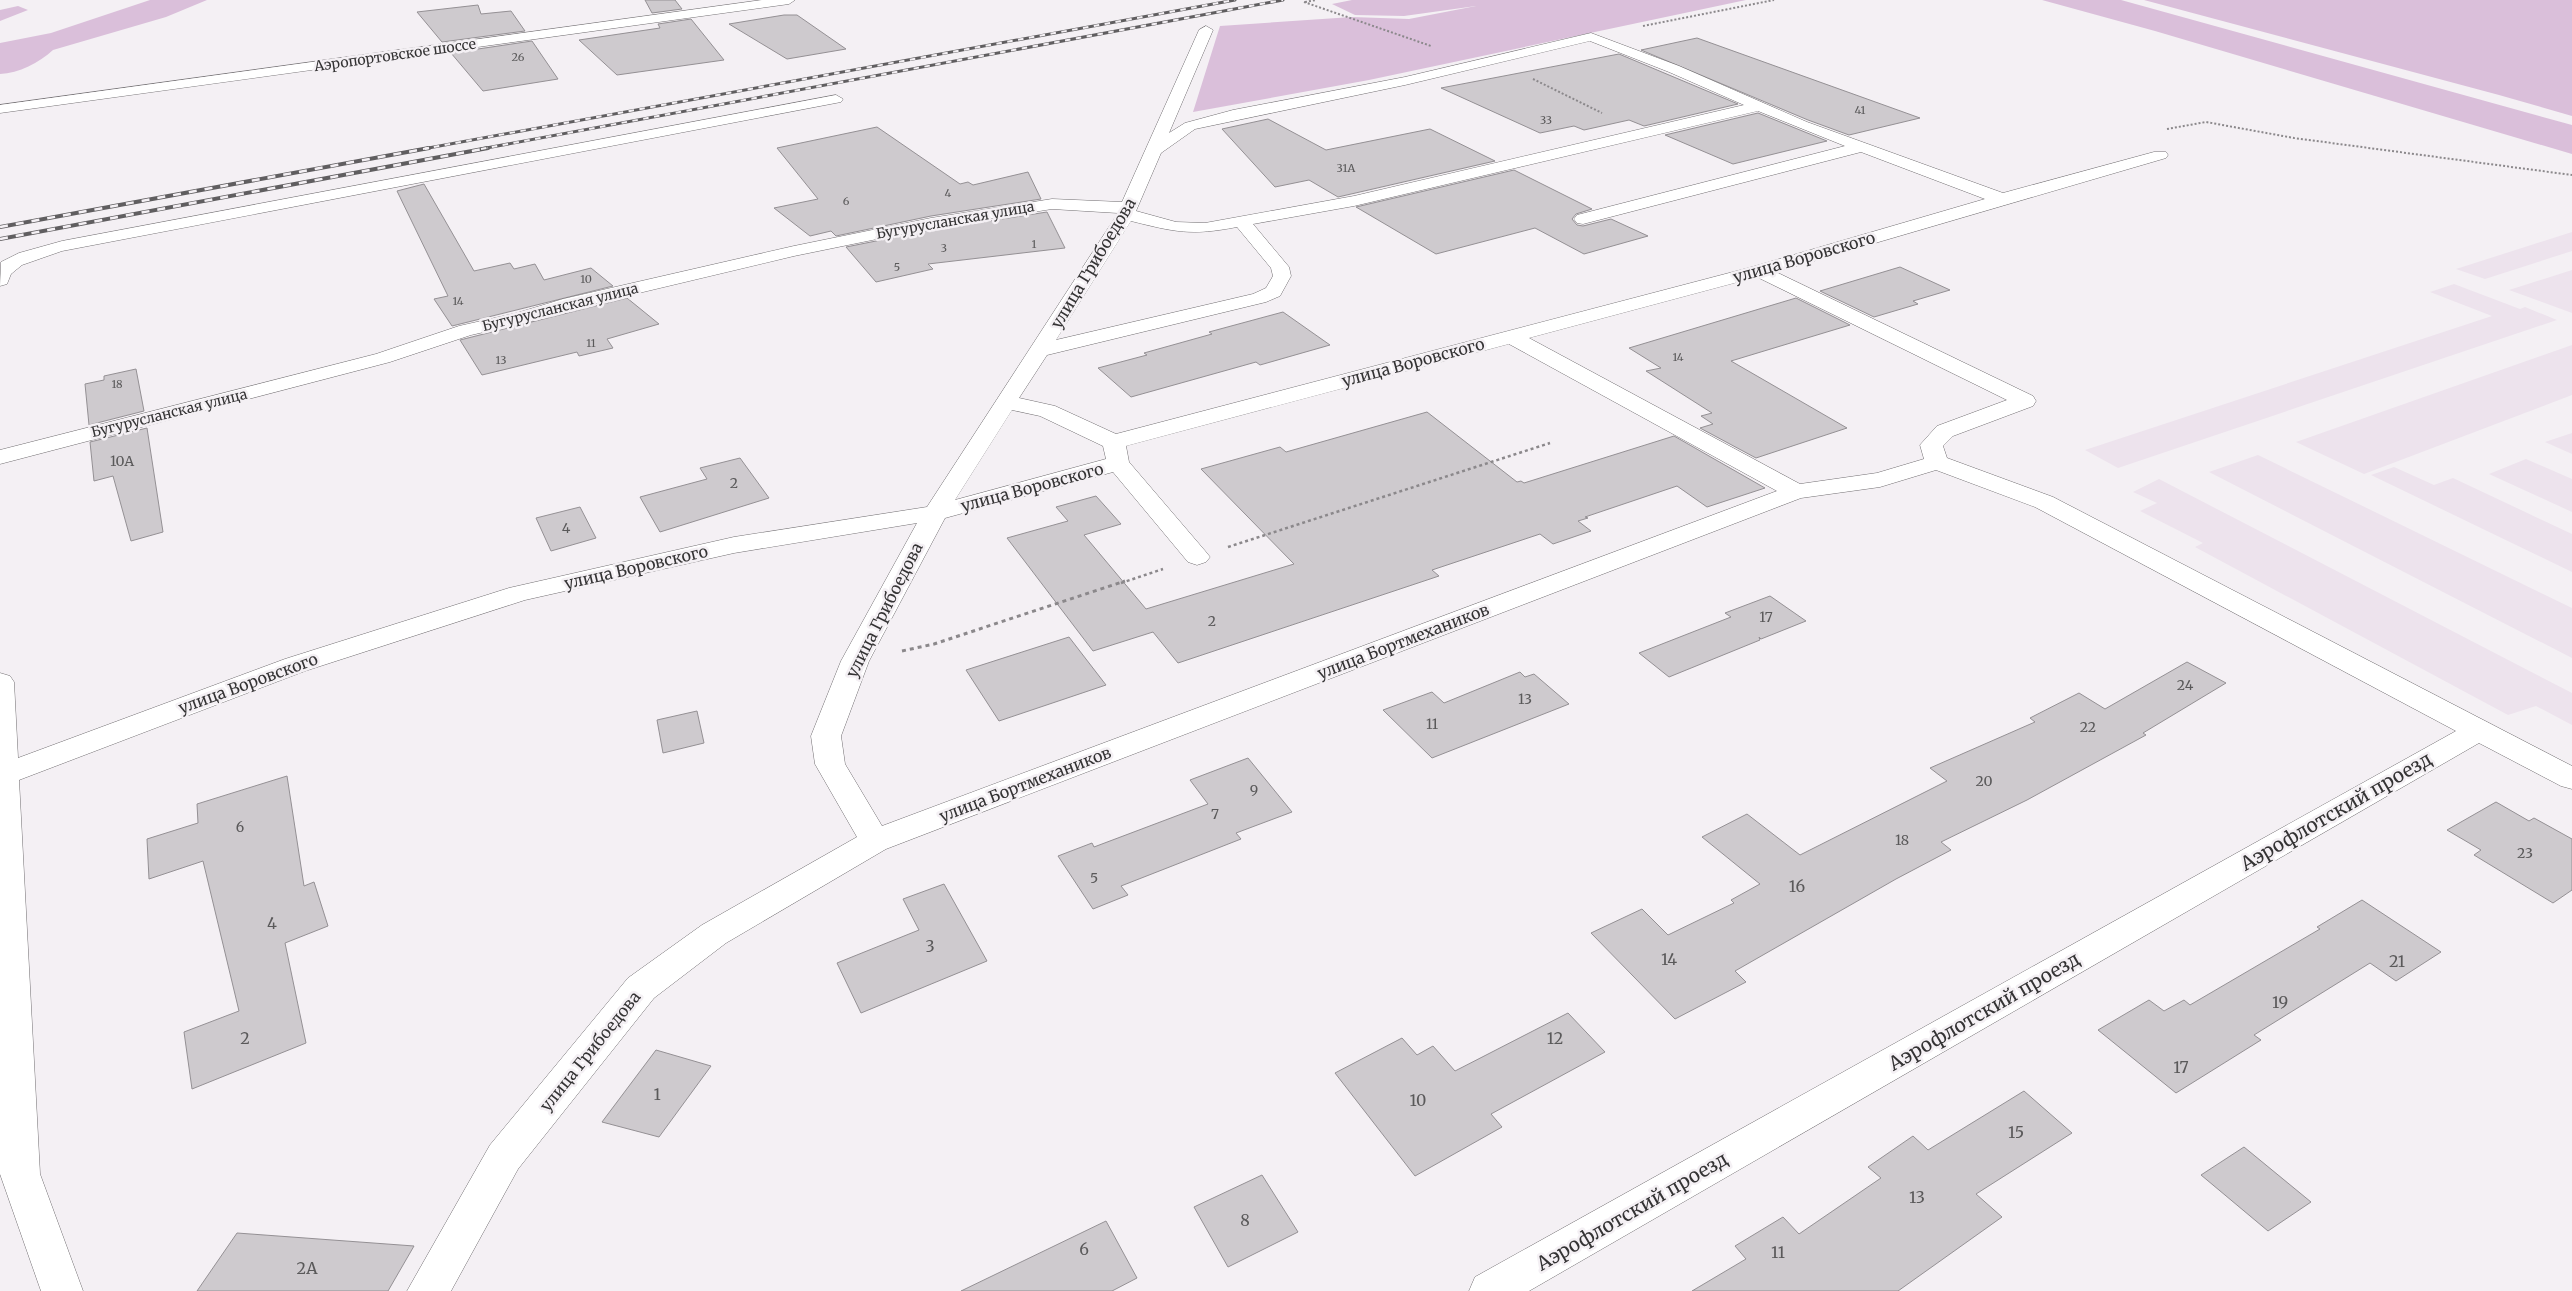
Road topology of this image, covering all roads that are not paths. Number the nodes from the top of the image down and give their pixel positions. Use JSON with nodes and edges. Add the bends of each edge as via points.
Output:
{"nodes":[{"id":1,"x":789,"y":0,"type":"edge"},
{"id":2,"x":1206,"y":30,"type":"dead end"},
{"id":3,"x":836,"y":99,"type":"dead end"},
{"id":4,"x":1756,"y":107,"type":"junction"},
{"id":5,"x":0,"y":109,"type":"edge"},
{"id":6,"x":1862,"y":147,"type":"junction"},
{"id":7,"x":1154,"y":150,"type":"junction"},
{"id":8,"x":2160,"y":155,"type":"road end"},
{"id":9,"x":2002,"y":199,"type":"junction"},
{"id":10,"x":1127,"y":211,"type":"junction"},
{"id":11,"x":1583,"y":218,"type":"dead end"},
{"id":12,"x":1240,"y":221,"type":"junction"},
{"id":13,"x":1759,"y":272,"type":"junction"},
{"id":14,"x":0,"y":276,"type":"edge"},
{"id":15,"x":0,"y":280,"type":"edge"},
{"id":16,"x":1510,"y":336,"type":"junction"},
{"id":17,"x":1040,"y":350,"type":"junction"},
{"id":18,"x":1006,"y":402,"type":"junction"},
{"id":19,"x":1116,"y":453,"type":"junction"},
{"id":20,"x":0,"y":457,"type":"edge"},
{"id":21,"x":1937,"y":462,"type":"junction"},
{"id":22,"x":1796,"y":492,"type":"junction"},
{"id":23,"x":935,"y":513,"type":"junction"},
{"id":24,"x":1197,"y":557,"type":"dead end"},
{"id":25,"x":0,"y":682,"type":"edge"},
{"id":26,"x":2478,"y":731,"type":"junction"},
{"id":27,"x":2,"y":775,"type":"edge"},
{"id":28,"x":2572,"y":779,"type":"edge"},
{"id":29,"x":875,"y":841,"type":"junction"},
{"id":30,"x":62,"y":1291,"type":"edge"},
{"id":31,"x":428,"y":1291,"type":"edge"},
{"id":32,"x":1490,"y":1291,"type":"edge"}],
"edges":[{"from":1,"to":5,"type":"street","name":"Аэропортовское шоссе"},
{"from":2,"to":7,"type":"street","name":"улица Грибоедова"},
{"from":3,"to":14,"type":"street","via":[[62,246],[27,256],[5,268]]},
{"from":4,"to":6,"type":"street"},
{"from":4,"to":7,"type":"street","via":[[1674,69],[1591,37],[1405,81],[1190,126]]},
{"from":4,"to":12,"type":"street","name":"Бугурусланская улица","via":[[1354,201]]},
{"from":6,"to":9,"type":"street"},
{"from":6,"to":11,"type":"street"},
{"from":7,"to":10,"type":"street","name":"улица Грибоедова"},
{"from":8,"to":9,"type":"street","name":"улица Воровского"},
{"from":9,"to":13,"type":"street","name":"улица Воровского"},
{"from":10,"to":12,"type":"street","name":"Бугурусланская улица","via":[[1190,229]]},
{"from":10,"to":17,"type":"street","name":"улица Грибоедова"},
{"from":10,"to":20,"type":"street","name":"Бугурусланская улица","via":[[1052,204],[976,215],[794,251],[570,303],[466,330],[383,358]]},
{"from":12,"to":17,"type":"street","via":[[1280,267],[1282,276],[1273,292]]},
{"from":13,"to":16,"type":"street","name":"улица Воровского"},
{"from":13,"to":21,"type":"street","via":[[2025,401],[1945,431],[1931,445]]},
{"from":14,"to":15,"type":"street"},
{"from":16,"to":19,"type":"street","name":"улица Воровского"},
{"from":16,"to":22,"type":"street"},
{"from":17,"to":18,"type":"street","name":"улица Грибоедова"},
{"from":18,"to":19,"type":"street","via":[[1047,411]]},
{"from":18,"to":23,"type":"street","name":"улица Грибоедова"},
{"from":19,"to":23,"type":"street","name":"улица Воровского"},
{"from":19,"to":24,"type":"street"},
{"from":21,"to":22,"type":"street","name":"улица Бортмехаников","via":[[1880,480]]},
{"from":21,"to":26,"type":"street","via":[[2044,502]]},
{"from":22,"to":29,"type":"street","name":"улица Бортмехаников"},
{"from":23,"to":27,"type":"street","name":"улица Воровского","via":[[734,545],[518,594],[295,665]]},
{"from":23,"to":29,"type":"street","name":"улица Грибоедова","via":[[855,661],[826,736],[830,764]]},
{"from":25,"to":27,"type":"street"},
{"from":26,"to":28,"type":"street"},
{"from":26,"to":32,"type":"street","name":"Аэрофлотский проезд"},
{"from":27,"to":30,"type":"street","via":[[20,1174]]},
{"from":29,"to":31,"type":"street","name":"улица Грибоедова","via":[[714,934],[641,988],[504,1157]]}]}
